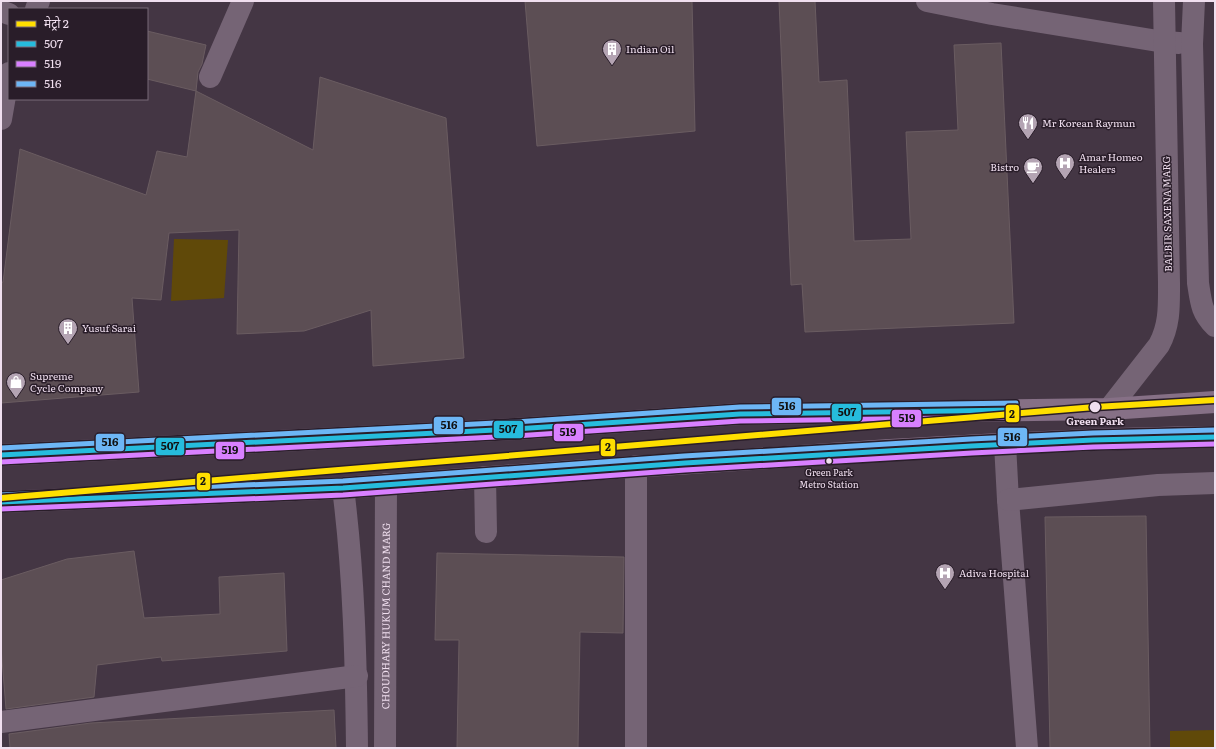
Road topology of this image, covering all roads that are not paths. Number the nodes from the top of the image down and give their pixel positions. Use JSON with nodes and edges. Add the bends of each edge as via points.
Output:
{"nodes":[{"id":1,"x":243,"y":1,"type":"edge"},
{"id":2,"x":927,"y":1,"type":"edge"},
{"id":3,"x":1164,"y":1,"type":"edge"},
{"id":4,"x":1194,"y":1,"type":"edge"},
{"id":5,"x":1164,"y":42,"type":"junction"},
{"id":6,"x":1192,"y":44,"type":"junction"},
{"id":7,"x":210,"y":77,"type":"dead end"},
{"id":8,"x":8,"y":79,"type":"edge"},
{"id":9,"x":1,"y":119,"type":"edge"},
{"id":10,"x":1169,"y":283,"type":"junction"},
{"id":11,"x":1198,"y":283,"type":"junction"},
{"id":12,"x":1215,"y":326,"type":"edge"},
{"id":13,"x":1215,"y":402,"type":"edge"},
{"id":14,"x":1109,"y":409,"type":"junction"},
{"id":15,"x":1215,"y":437,"type":"edge"},
{"id":16,"x":1005,"y":444,"type":"junction"},
{"id":17,"x":1,"y":455,"type":"edge"},
{"id":18,"x":636,"y":466,"type":"junction"},
{"id":19,"x":485,"y":477,"type":"junction"},
{"id":20,"x":1215,"y":483,"type":"edge"},
{"id":21,"x":386,"y":484,"type":"junction"},
{"id":22,"x":343,"y":488,"type":"junction"},
{"id":23,"x":1008,"y":500,"type":"junction"},
{"id":24,"x":1,"y":502,"type":"edge"},
{"id":25,"x":486,"y":532,"type":"dead end"},
{"id":26,"x":356,"y":676,"type":"junction"},
{"id":27,"x":1,"y":722,"type":"edge"},
{"id":28,"x":357,"y":748,"type":"edge"},
{"id":29,"x":385,"y":748,"type":"edge"},
{"id":30,"x":636,"y":748,"type":"edge"},
{"id":31,"x":1027,"y":748,"type":"edge"}],
"edges":[{"from":1,"to":7,"type":"street"},
{"from":2,"to":5,"type":"street"},
{"from":3,"to":5,"type":"street","name":"BALBIR SAXENA MARG"},
{"from":4,"to":6,"type":"street"},
{"from":5,"to":6,"type":"street"},
{"from":5,"to":10,"type":"street","name":"BALBIR SAXENA MARG"},
{"from":6,"to":11,"type":"street"},
{"from":8,"to":9,"type":"street"},
{"from":10,"to":11,"type":"street"},
{"from":10,"to":14,"type":"street","name":"BALBIR SAXENA MARG","via":[[1165,335]]},
{"from":11,"to":12,"type":"street","via":[[1201,305],[1207,318]]},
{"from":13,"to":14,"type":"highway"},
{"from":14,"to":17,"type":"highway","via":[[740,414],[514,429]]},
{"from":15,"to":16,"type":"highway"},
{"from":16,"to":18,"type":"highway"},
{"from":16,"to":23,"type":"street"},
{"from":18,"to":19,"type":"highway"},
{"from":18,"to":30,"type":"street"},
{"from":19,"to":21,"type":"highway"},
{"from":19,"to":25,"type":"street"},
{"from":20,"to":23,"type":"street","via":[[1158,485]]},
{"from":21,"to":22,"type":"highway"},
{"from":21,"to":29,"type":"street","name":"CHOUDHARY HUKUM CHAND MARG"},
{"from":22,"to":24,"type":"highway"},
{"from":22,"to":26,"type":"street","via":[[349,534]]},
{"from":23,"to":31,"type":"street"},
{"from":26,"to":27,"type":"street"},
{"from":26,"to":28,"type":"street"}]}
